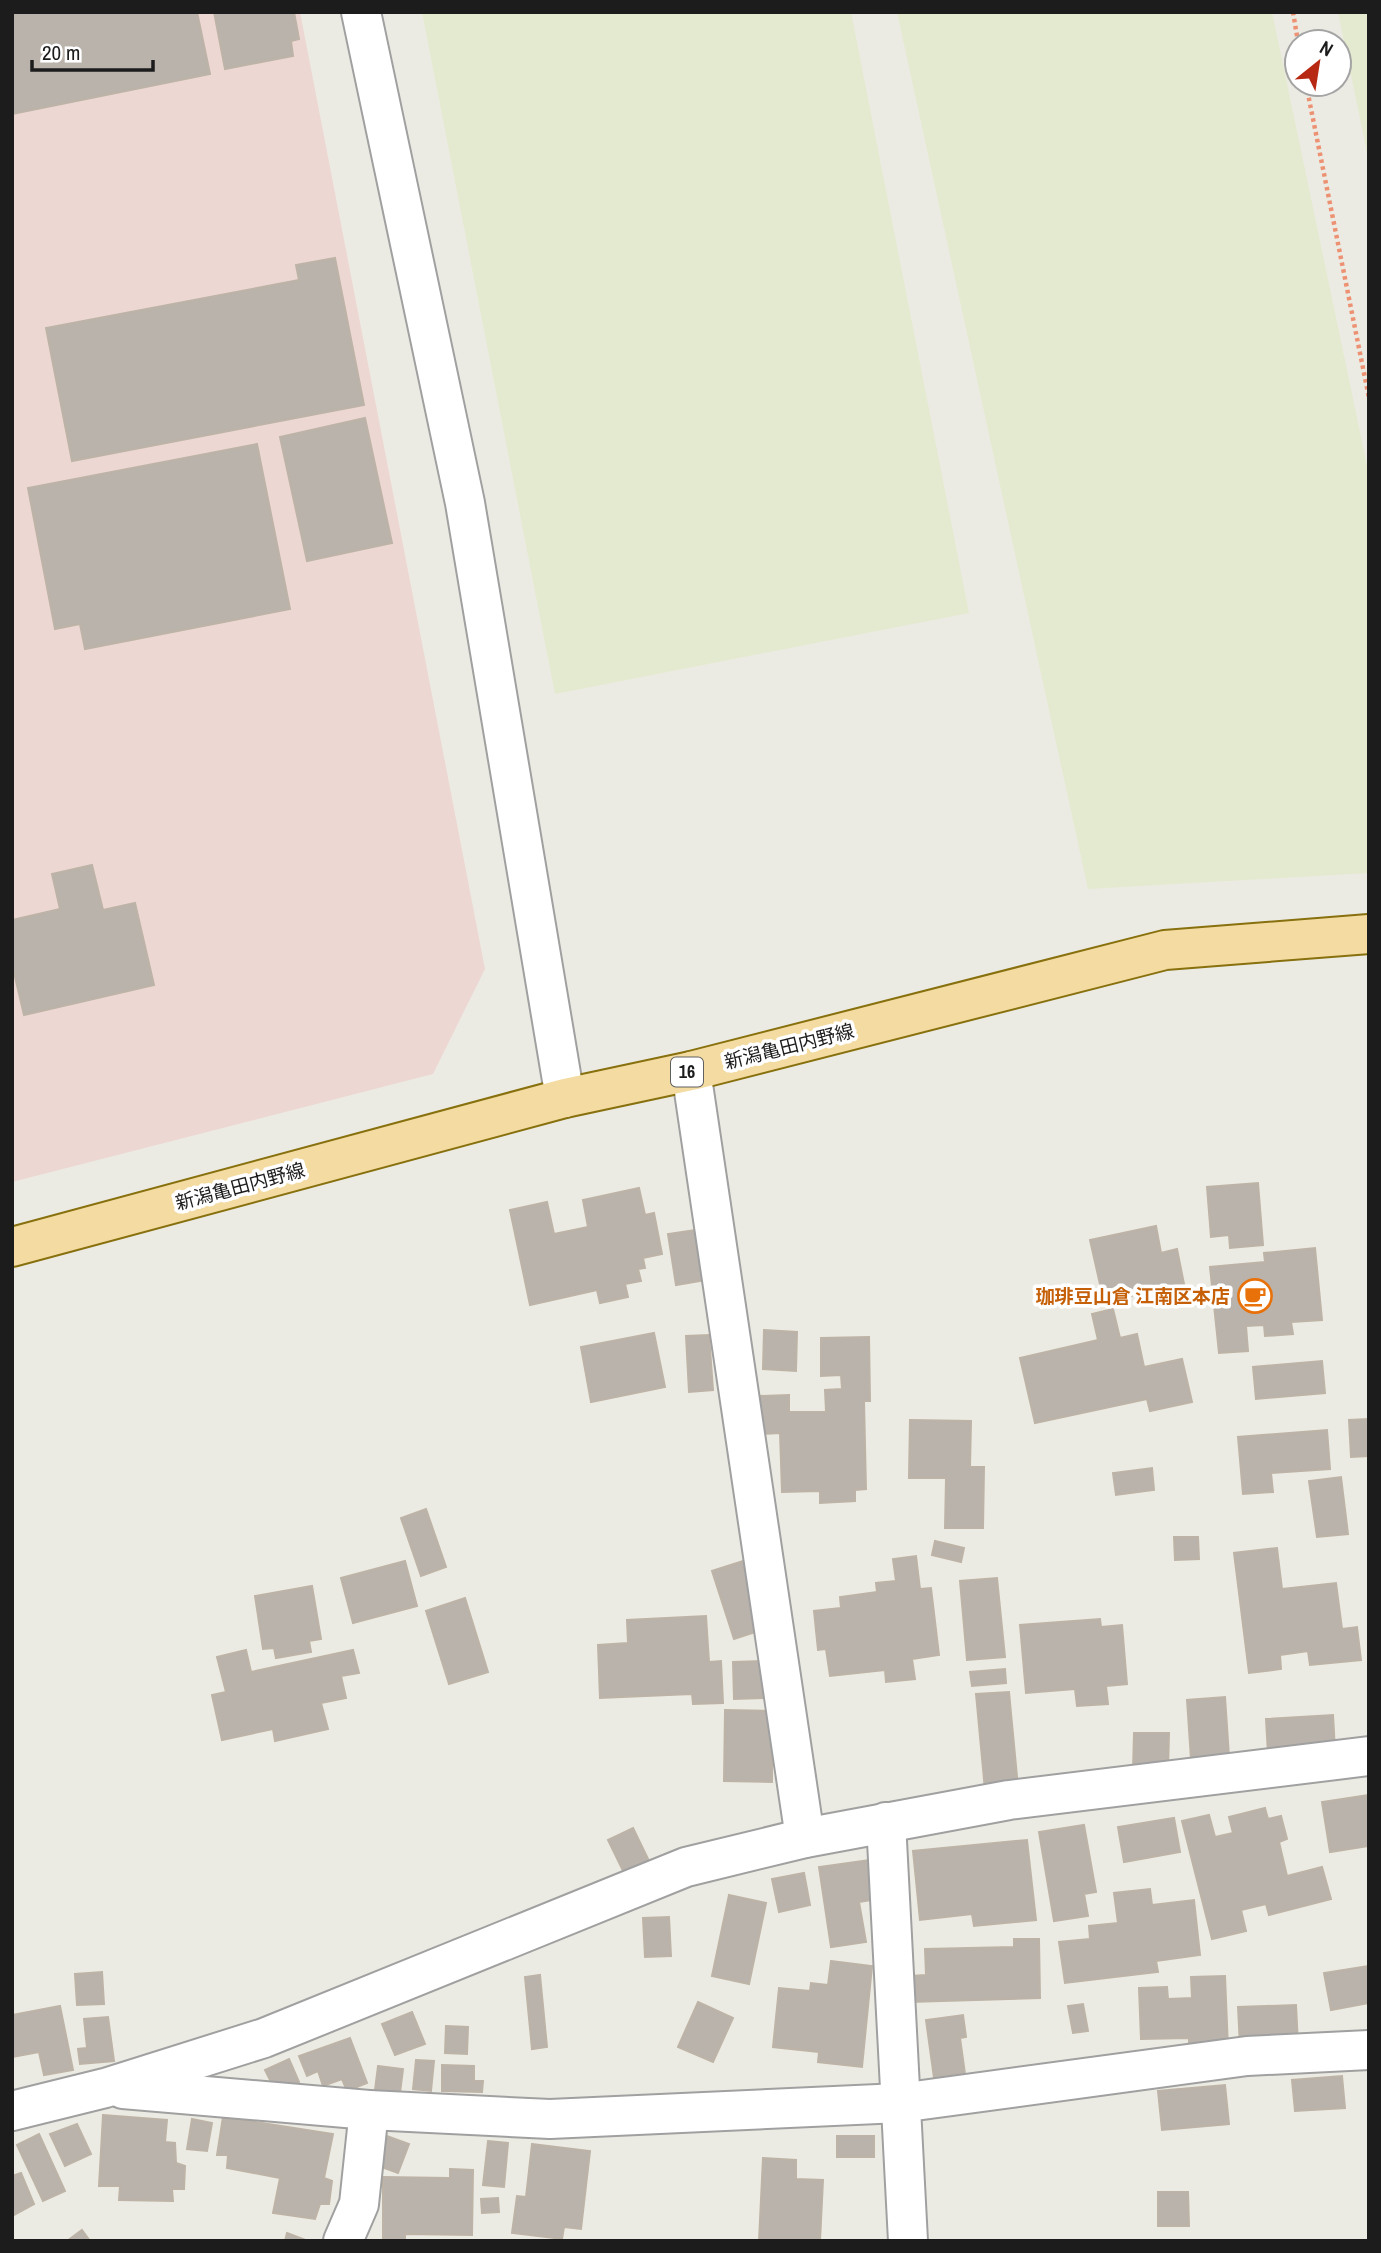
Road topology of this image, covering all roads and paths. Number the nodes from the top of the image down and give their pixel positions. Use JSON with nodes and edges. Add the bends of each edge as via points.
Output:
{"nodes":[{"id":1,"x":361,"y":12,"type":"edge"},
{"id":2,"x":1309,"y":98,"type":"edge"},
{"id":3,"x":1369,"y":398,"type":"edge"},
{"id":4,"x":1369,"y":934,"type":"edge"},
{"id":5,"x":691,"y":1071,"type":"junction"},
{"id":6,"x":565,"y":1098,"type":"junction"},
{"id":7,"x":12,"y":1247,"type":"edge"},
{"id":8,"x":1369,"y":1756,"type":"edge"},
{"id":9,"x":886,"y":1822,"type":"junction"},
{"id":10,"x":805,"y":1838,"type":"junction"},
{"id":11,"x":1369,"y":2050,"type":"edge"},
{"id":12,"x":105,"y":2088,"type":"junction"},
{"id":13,"x":900,"y":2103,"type":"junction"},
{"id":14,"x":369,"y":2110,"type":"junction"},
{"id":15,"x":12,"y":2111,"type":"edge"},
{"id":16,"x":343,"y":2241,"type":"edge"},
{"id":17,"x":908,"y":2241,"type":"edge"}],
"edges":[{"from":1,"to":6,"type":"street","via":[[465,503]]},
{"from":2,"to":3,"type":"path"},
{"from":4,"to":5,"type":"main road","name":"新潟亀田内野線","number":"16","via":[[1165,950]]},
{"from":5,"to":6,"type":"main road","name":"新潟亀田内野線","number":"16"},
{"from":5,"to":10,"type":"street"},
{"from":6,"to":7,"type":"main road","name":"新潟亀田内野線","number":"16"},
{"from":8,"to":9,"type":"street","via":[[1009,1800]]},
{"from":9,"to":10,"type":"street"},
{"from":9,"to":13,"type":"street"},
{"from":10,"to":12,"type":"street","via":[[687,1867],[264,2038]]},
{"from":11,"to":13,"type":"street","via":[[1247,2056]]},
{"from":12,"to":14,"type":"street"},
{"from":12,"to":15,"type":"street"},
{"from":13,"to":14,"type":"street","via":[[550,2119]]},
{"from":13,"to":17,"type":"street"},
{"from":14,"to":16,"type":"street","via":[[359,2204]]}]}
